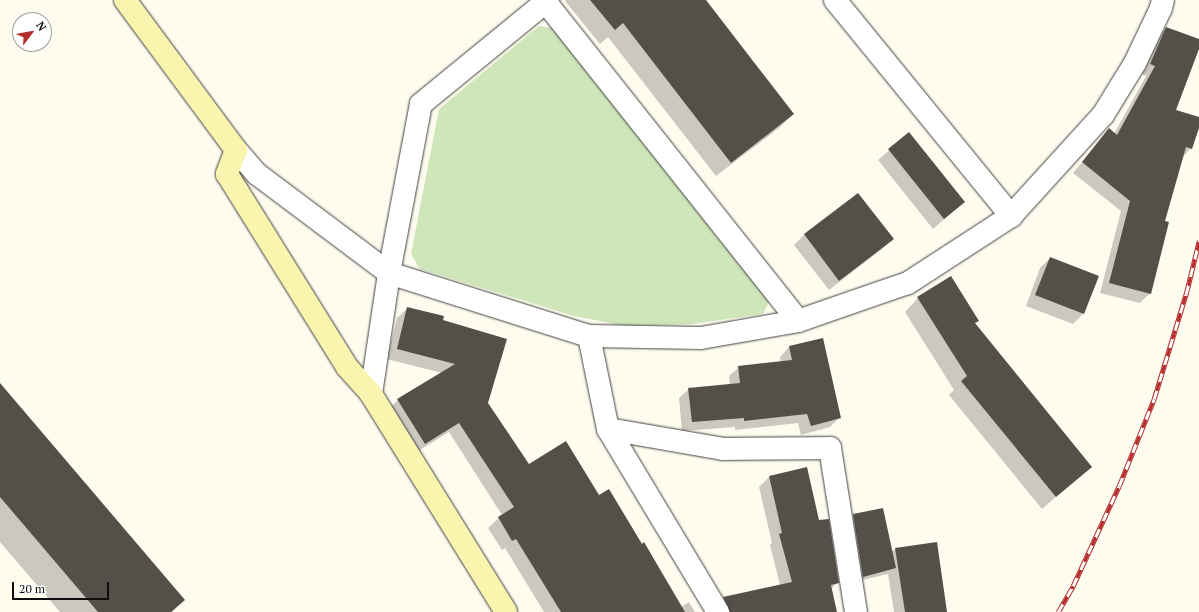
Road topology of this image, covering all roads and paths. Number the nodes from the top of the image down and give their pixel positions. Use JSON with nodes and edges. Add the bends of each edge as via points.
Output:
{"nodes":[{"id":1,"x":125,"y":0,"type":"edge"},
{"id":2,"x":835,"y":0,"type":"edge"},
{"id":3,"x":546,"y":1,"type":"edge"},
{"id":4,"x":1160,"y":3,"type":"edge"},
{"id":5,"x":236,"y":150,"type":"junction"},
{"id":6,"x":1011,"y":216,"type":"junction"},
{"id":7,"x":389,"y":273,"type":"junction"},
{"id":8,"x":798,"y":321,"type":"junction"},
{"id":9,"x":589,"y":336,"type":"junction"},
{"id":10,"x":371,"y":394,"type":"junction"},
{"id":11,"x":608,"y":429,"type":"junction"},
{"id":12,"x":506,"y":612,"type":"edge"},
{"id":13,"x":718,"y":612,"type":"edge"},
{"id":14,"x":856,"y":612,"type":"edge"}],
"edges":[{"from":1,"to":5,"type":"street"},
{"from":2,"to":6,"type":"street"},
{"from":3,"to":7,"type":"street","via":[[421,104]]},
{"from":3,"to":8,"type":"street"},
{"from":4,"to":6,"type":"street","via":[[1135,63],[1103,116]]},
{"from":5,"to":7,"type":"street","via":[[257,174]]},
{"from":5,"to":10,"type":"street","via":[[227,174],[347,367]]},
{"from":6,"to":8,"type":"street","via":[[908,283]]},
{"from":7,"to":9,"type":"street"},
{"from":7,"to":10,"type":"street"},
{"from":8,"to":9,"type":"street","via":[[701,338]]},
{"from":9,"to":11,"type":"street"},
{"from":10,"to":12,"type":"street"},
{"from":11,"to":13,"type":"street"},
{"from":11,"to":14,"type":"street","via":[[724,449],[830,448]]}]}
